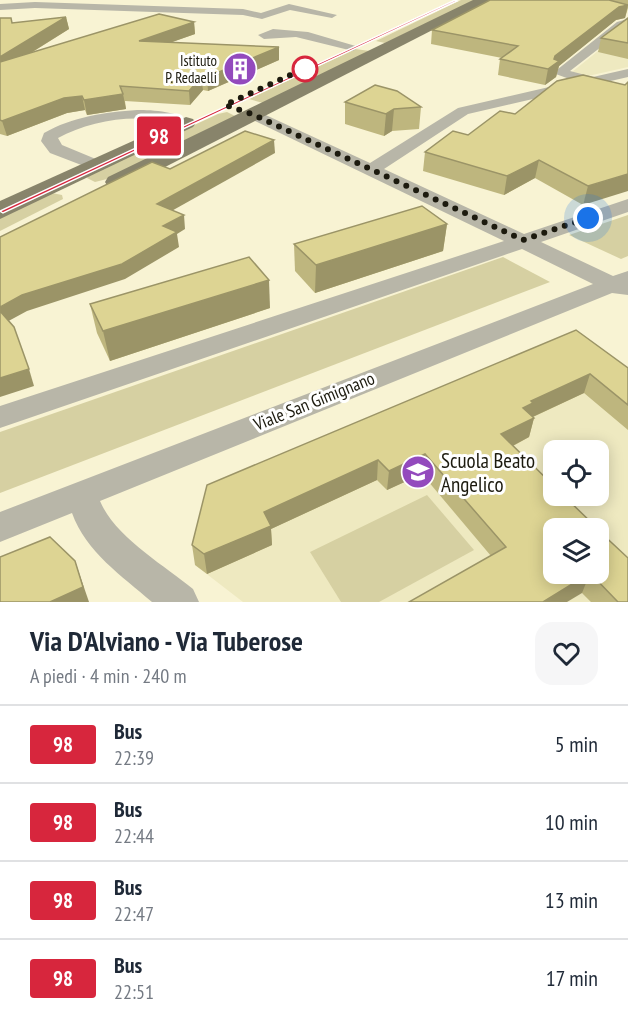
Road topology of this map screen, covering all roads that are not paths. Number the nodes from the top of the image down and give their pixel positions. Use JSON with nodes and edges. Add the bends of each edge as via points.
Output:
{"nodes":[{"id":1,"x":455,"y":0,"type":"edge"},
{"id":2,"x":484,"y":0,"type":"edge"},
{"id":3,"x":0,"y":8,"type":"edge"},
{"id":4,"x":332,"y":15,"type":"dead end"},
{"id":5,"x":628,"y":22,"type":"edge"},
{"id":6,"x":264,"y":35,"type":"dead end"},
{"id":7,"x":357,"y":45,"type":"junction"},
{"id":8,"x":385,"y":48,"type":"junction"},
{"id":9,"x":302,"y":70,"type":"dead end"},
{"id":10,"x":628,"y":73,"type":"edge"},
{"id":11,"x":592,"y":81,"type":"junction"},
{"id":12,"x":252,"y":114,"type":"junction"},
{"id":13,"x":184,"y":124,"type":"junction"},
{"id":14,"x":97,"y":166,"type":"junction"},
{"id":15,"x":372,"y":169,"type":"junction"},
{"id":16,"x":81,"y":193,"type":"junction"},
{"id":17,"x":628,"y":205,"type":"edge"},
{"id":18,"x":0,"y":211,"type":"edge"},
{"id":19,"x":471,"y":216,"type":"junction"},
{"id":20,"x":523,"y":240,"type":"junction"},
{"id":21,"x":476,"y":259,"type":"junction"},
{"id":22,"x":623,"y":284,"type":"edge"},
{"id":23,"x":0,"y":417,"type":"edge"},
{"id":24,"x":81,"y":494,"type":"junction"},
{"id":25,"x":0,"y":526,"type":"edge"},
{"id":26,"x":180,"y":602,"type":"edge"}],
"edges":[{"from":1,"to":7,"type":"main road"},
{"from":2,"to":8,"type":"main road"},
{"from":3,"to":4,"type":"street","via":[[35,5],[243,12],[262,16],[289,6]]},
{"from":5,"to":11,"type":"street","via":[[560,73]]},
{"from":6,"to":7,"type":"street","via":[[286,32]]},
{"from":7,"to":8,"type":"main road"},
{"from":7,"to":9,"type":"main road"},
{"from":8,"to":12,"type":"main road"},
{"from":10,"to":11,"type":"street"},
{"from":11,"to":15,"type":"street","via":[[463,111]]},
{"from":12,"to":13,"type":"main road","via":[[225,105]]},
{"from":12,"to":15,"type":"street"},
{"from":12,"to":16,"type":"main road"},
{"from":13,"to":14,"type":"main road"},
{"from":13,"to":14,"type":"street","via":[[139,114],[76,124],[50,136],[49,141],[56,149]]},
{"from":14,"to":16,"type":"main road"},
{"from":15,"to":19,"type":"street"},
{"from":16,"to":18,"type":"main road"},
{"from":17,"to":20,"type":"street"},
{"from":19,"to":20,"type":"street"},
{"from":19,"to":21,"type":"street"},
{"from":20,"to":21,"type":"street"},
{"from":20,"to":22,"type":"street"},
{"from":21,"to":23,"type":"street"},
{"from":22,"to":24,"type":"street","name":"Viale San Gimignano"},
{"from":24,"to":25,"type":"street","name":"Viale San Gimignano"},
{"from":24,"to":26,"type":"street","via":[[92,522],[105,539]]}]}
